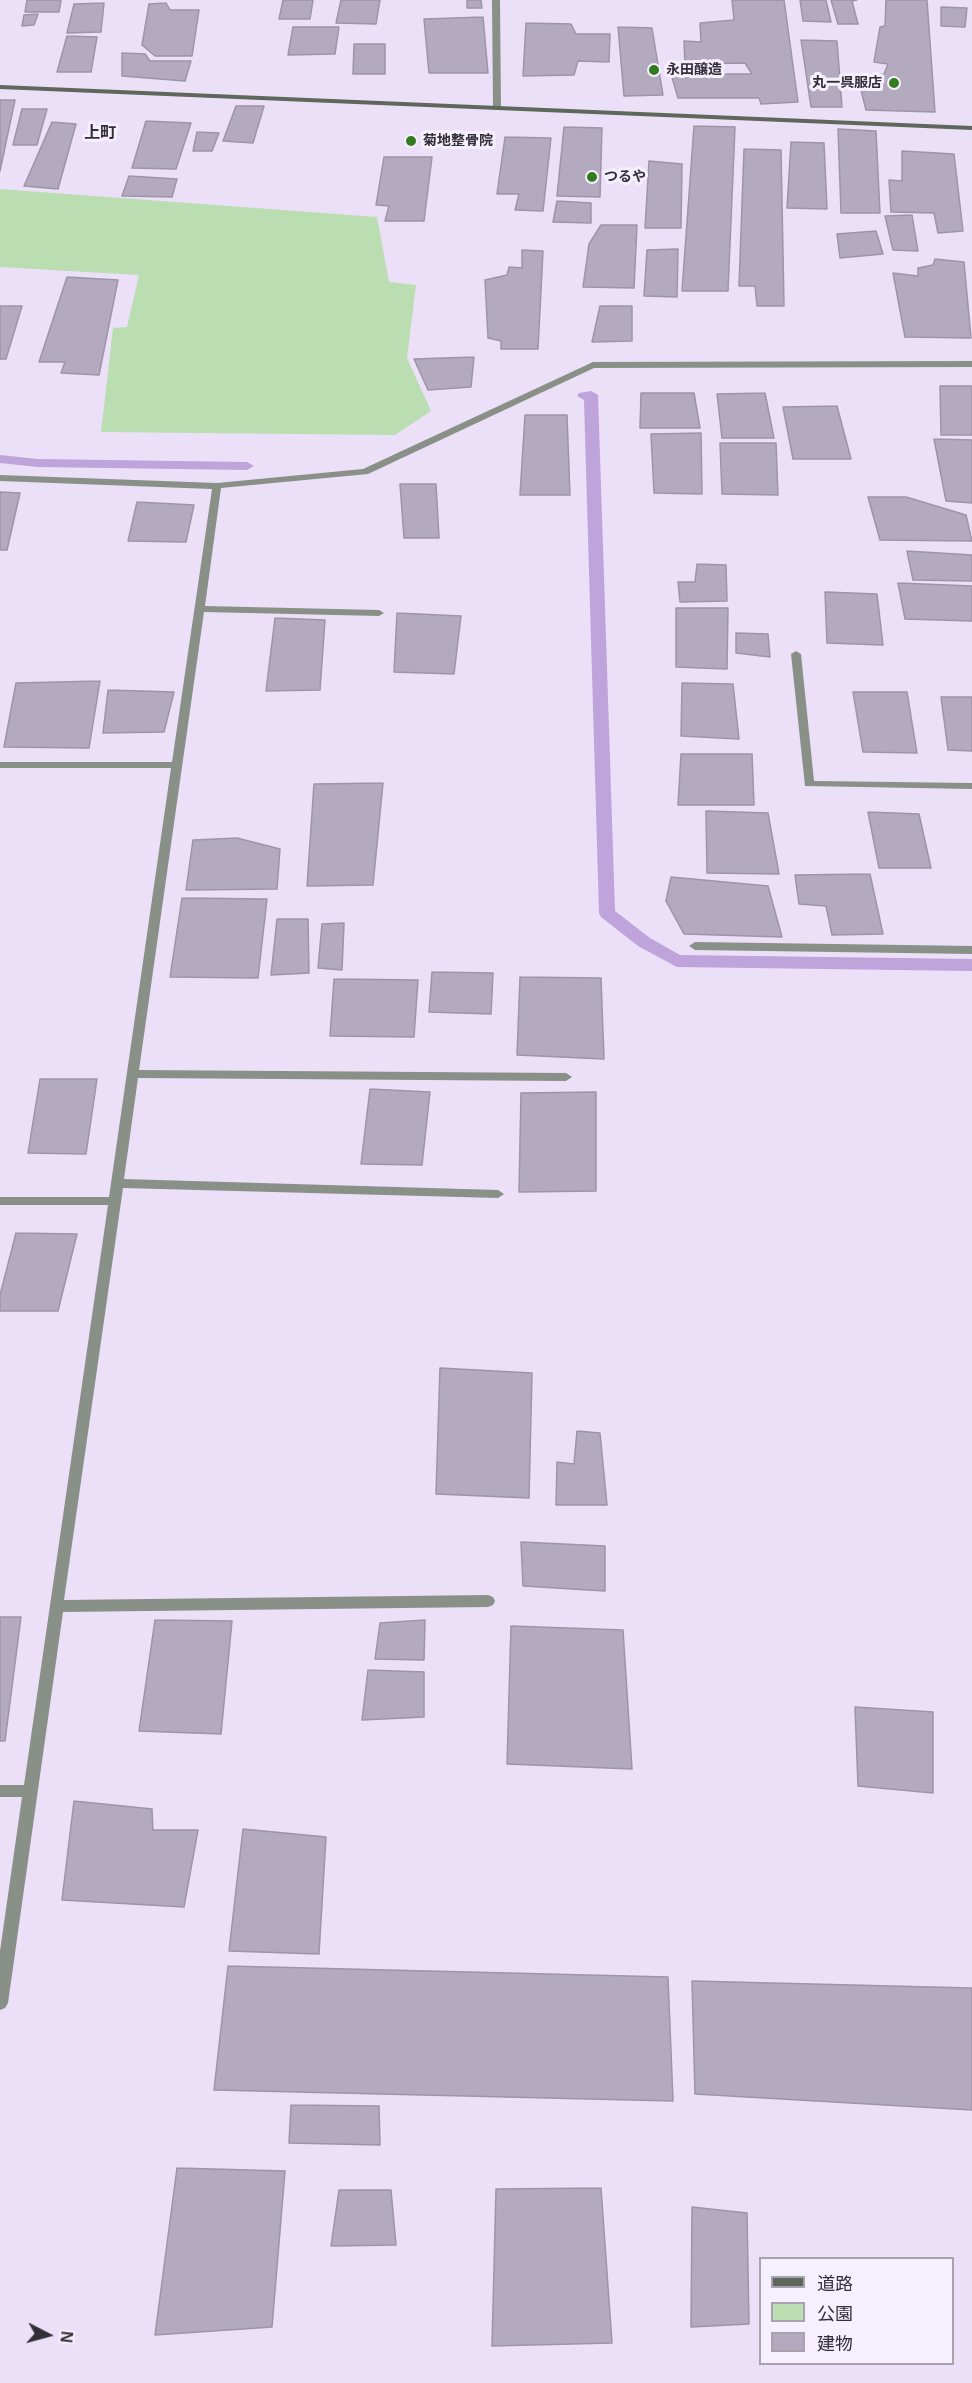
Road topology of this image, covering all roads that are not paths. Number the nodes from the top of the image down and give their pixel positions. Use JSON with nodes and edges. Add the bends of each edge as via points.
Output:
{"nodes":[{"id":1,"x":496,"y":0,"type":"edge"},
{"id":2,"x":0,"y":87,"type":"edge"},
{"id":3,"x":497,"y":107,"type":"junction"},
{"id":4,"x":972,"y":128,"type":"edge"},
{"id":5,"x":972,"y":364,"type":"edge"},
{"id":6,"x":0,"y":478,"type":"edge"},
{"id":7,"x":217,"y":486,"type":"junction"},
{"id":8,"x":200,"y":609,"type":"junction"},
{"id":9,"x":379,"y":613,"type":"dead end"},
{"id":10,"x":796,"y":654,"type":"dead end"},
{"id":11,"x":0,"y":765,"type":"edge"},
{"id":12,"x":177,"y":765,"type":"junction"},
{"id":13,"x":972,"y":786,"type":"edge"},
{"id":14,"x":695,"y":946,"type":"dead end"},
{"id":15,"x":972,"y":950,"type":"edge"},
{"id":16,"x":133,"y":1074,"type":"junction"},
{"id":17,"x":566,"y":1077,"type":"dead end"},
{"id":18,"x":117,"y":1183,"type":"junction"},
{"id":19,"x":498,"y":1194,"type":"dead end"},
{"id":20,"x":0,"y":1201,"type":"edge"},
{"id":21,"x":115,"y":1201,"type":"junction"},
{"id":22,"x":488,"y":1600,"type":"dead end"},
{"id":23,"x":57,"y":1606,"type":"junction"},
{"id":24,"x":0,"y":1791,"type":"edge"},
{"id":25,"x":31,"y":1791,"type":"junction"},
{"id":26,"x":0,"y":1998,"type":"edge"}],
"edges":[{"from":1,"to":3,"type":"street"},
{"from":2,"to":3,"type":"street"},
{"from":3,"to":4,"type":"street"},
{"from":5,"to":7,"type":"street","via":[[593,365],[365,472]]},
{"from":6,"to":7,"type":"street"},
{"from":7,"to":8,"type":"street"},
{"from":8,"to":9,"type":"street"},
{"from":8,"to":12,"type":"street"},
{"from":10,"to":13,"type":"street","via":[[809,784]]},
{"from":11,"to":12,"type":"street"},
{"from":12,"to":16,"type":"street"},
{"from":14,"to":15,"type":"street"},
{"from":16,"to":17,"type":"street"},
{"from":16,"to":18,"type":"street"},
{"from":18,"to":19,"type":"street"},
{"from":18,"to":21,"type":"street"},
{"from":20,"to":21,"type":"street"},
{"from":21,"to":23,"type":"street"},
{"from":22,"to":23,"type":"street"},
{"from":23,"to":25,"type":"street"},
{"from":24,"to":25,"type":"street"},
{"from":25,"to":26,"type":"street"}]}
